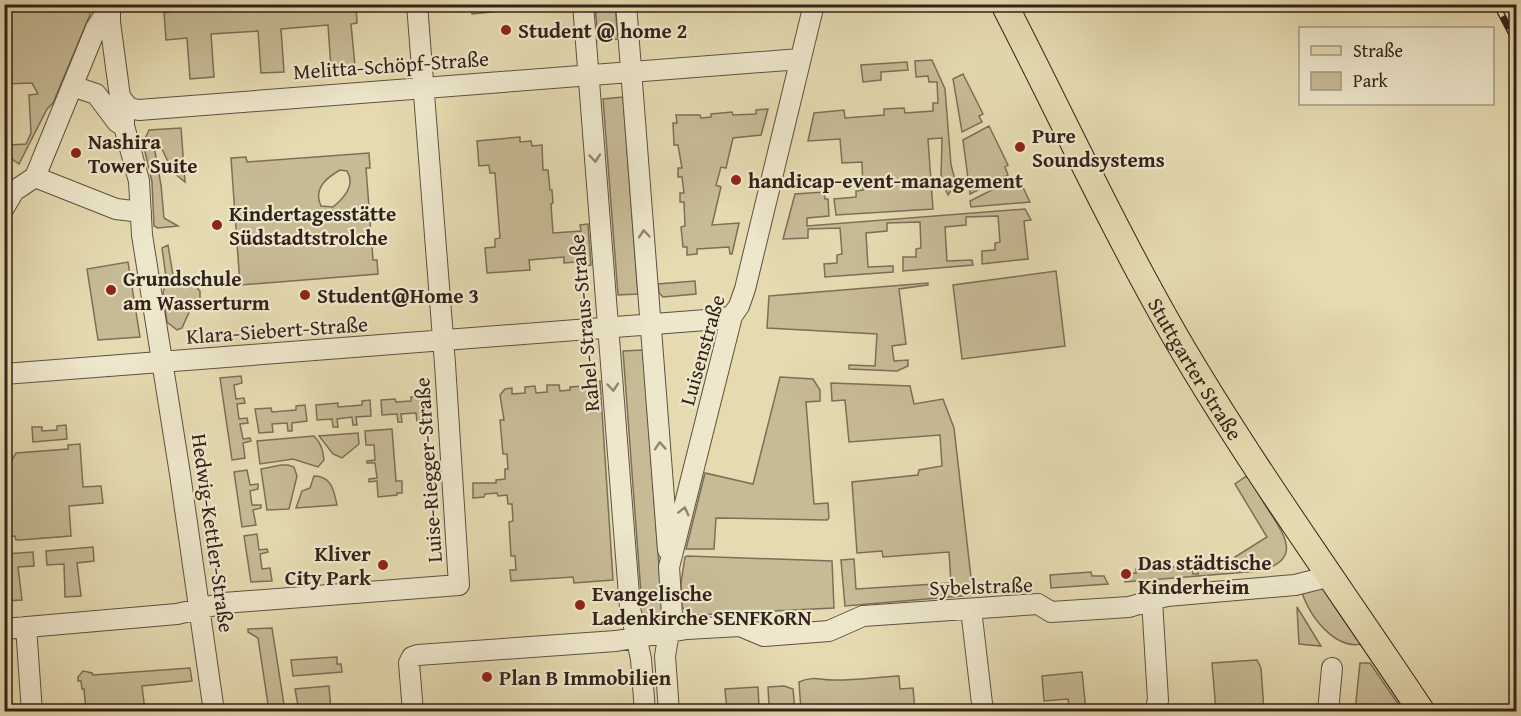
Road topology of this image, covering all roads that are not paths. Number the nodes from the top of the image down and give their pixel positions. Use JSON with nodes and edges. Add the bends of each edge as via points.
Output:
{"nodes":[{"id":1,"x":417,"y":4,"type":"edge"},
{"id":2,"x":583,"y":4,"type":"edge"},
{"id":3,"x":626,"y":4,"type":"edge"},
{"id":4,"x":814,"y":4,"type":"edge"},
{"id":5,"x":1004,"y":4,"type":"edge"},
{"id":6,"x":110,"y":6,"type":"edge"},
{"id":7,"x":800,"y":59,"type":"junction"},
{"id":8,"x":630,"y":71,"type":"junction"},
{"id":9,"x":588,"y":74,"type":"junction"},
{"id":10,"x":72,"y":86,"type":"junction"},
{"id":11,"x":423,"y":87,"type":"junction"},
{"id":12,"x":127,"y":117,"type":"junction"},
{"id":13,"x":35,"y":177,"type":"junction"},
{"id":14,"x":9,"y":199,"type":"edge"},
{"id":15,"x":141,"y":212,"type":"junction"},
{"id":16,"x":732,"y":316,"type":"junction"},
{"id":17,"x":651,"y":324,"type":"junction"},
{"id":18,"x":609,"y":328,"type":"junction"},
{"id":19,"x":443,"y":339,"type":"junction"},
{"id":20,"x":162,"y":363,"type":"junction"},
{"id":21,"x":4,"y":374,"type":"edge"},
{"id":22,"x":669,"y":567,"type":"junction"},
{"id":23,"x":1331,"y":576,"type":"junction"},
{"id":24,"x":1152,"y":600,"type":"junction"},
{"id":25,"x":199,"y":608,"type":"junction"},
{"id":26,"x":970,"y":609,"type":"junction"},
{"id":27,"x":26,"y":627,"type":"junction"},
{"id":28,"x":4,"y":629,"type":"edge"},
{"id":29,"x":669,"y":632,"type":"junction"},
{"id":30,"x":636,"y":638,"type":"junction"},
{"id":31,"x":1332,"y":668,"type":"dead end"},
{"id":32,"x":32,"y":711,"type":"edge"},
{"id":33,"x":214,"y":711,"type":"edge"},
{"id":34,"x":413,"y":711,"type":"edge"},
{"id":35,"x":645,"y":711,"type":"edge"},
{"id":36,"x":669,"y":711,"type":"edge"},
{"id":37,"x":983,"y":711,"type":"edge"},
{"id":38,"x":1155,"y":711,"type":"edge"},
{"id":39,"x":1328,"y":711,"type":"edge"},
{"id":40,"x":1422,"y":711,"type":"edge"}],
"edges":[{"from":1,"to":11,"type":"street","name":"Luise-Riegger-Straße"},
{"from":2,"to":9,"type":"street","name":"Rahel-Straus-Straße"},
{"from":3,"to":8,"type":"street"},
{"from":4,"to":7,"type":"street","name":"Luisenstraße"},
{"from":5,"to":23,"type":"main road","name":"Stuttgarter Straße","via":[[1174,334]]},
{"from":6,"to":10,"type":"street","via":[[96,28]]},
{"from":6,"to":12,"type":"street","name":"Hedwig-Kettler-Straße","via":[[120,97]]},
{"from":7,"to":8,"type":"street","name":"Melitta-Schöpf-Straße"},
{"from":7,"to":16,"type":"street","name":"Luisenstraße","via":[[745,289]]},
{"from":8,"to":9,"type":"street","name":"Melitta-Schöpf-Straße"},
{"from":17,"to":8,"type":"street","one_way":true},
{"from":9,"to":11,"type":"street","name":"Melitta-Schöpf-Straße"},
{"from":9,"to":18,"type":"street","name":"Rahel-Straus-Straße","one_way":true},
{"from":10,"to":12,"type":"street","via":[[96,94],[117,122]]},
{"from":10,"to":13,"type":"street"},
{"from":11,"to":12,"type":"street","name":"Melitta-Schöpf-Straße","via":[[139,110]]},
{"from":11,"to":19,"type":"street","name":"Luise-Riegger-Straße"},
{"from":12,"to":15,"type":"street","name":"Hedwig-Kettler-Straße"},
{"from":13,"to":14,"type":"street"},
{"from":13,"to":15,"type":"street","via":[[116,209]]},
{"from":15,"to":20,"type":"street","name":"Hedwig-Kettler-Straße"},
{"from":16,"to":17,"type":"street","name":"Klara-Siebert-Straße"},
{"from":22,"to":16,"type":"street","name":"Luisenstraße","one_way":true},
{"from":17,"to":18,"type":"street","name":"Klara-Siebert-Straße"},
{"from":22,"to":17,"type":"street","one_way":true},
{"from":18,"to":19,"type":"street","name":"Klara-Siebert-Straße"},
{"from":18,"to":30,"type":"street","name":"Rahel-Straus-Straße","one_way":true,"via":[[630,608]]},
{"from":19,"to":20,"type":"street","name":"Klara-Siebert-Straße"},
{"from":19,"to":25,"type":"street","name":"Luise-Riegger-Straße","via":[[459,585]]},
{"from":20,"to":21,"type":"street","name":"Klara-Siebert-Straße"},
{"from":20,"to":25,"type":"street","name":"Hedwig-Kettler-Straße"},
{"from":22,"to":29,"type":"street","name":"Luisenstraße"},
{"from":23,"to":24,"type":"street","name":"Sybelstraße","via":[[1295,585]]},
{"from":23,"to":40,"type":"main road","name":"Stuttgarter Straße"},
{"from":24,"to":26,"type":"street","name":"Sybelstraße","via":[[1129,608],[1051,612],[1038,604]]},
{"from":24,"to":38,"type":"street","via":[[1158,700]]},
{"from":25,"to":27,"type":"street","name":"Luise-Riegger-Straße","via":[[177,614]]},
{"from":25,"to":33,"type":"street","name":"Hedwig-Kettler-Straße"},
{"from":26,"to":29,"type":"street","name":"Sybelstraße","via":[[863,616],[829,631],[764,636],[740,626]]},
{"from":26,"to":37,"type":"street"},
{"from":27,"to":28,"type":"street","name":"Luise-Riegger-Straße"},
{"from":27,"to":32,"type":"street"},
{"from":29,"to":30,"type":"street","name":"Sybelstraße"},
{"from":29,"to":36,"type":"street","name":"Luisenstraße","via":[[665,656]]},
{"from":30,"to":34,"type":"street","name":"Sybelstraße","via":[[412,657],[409,663]]},
{"from":30,"to":35,"type":"street"},
{"from":31,"to":39,"type":"street"}]}
